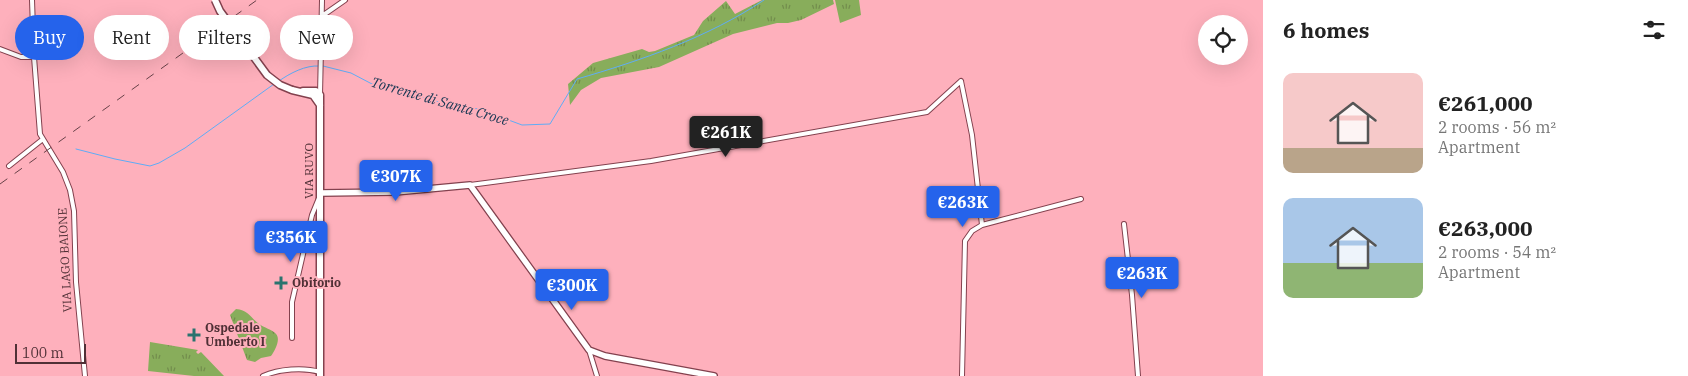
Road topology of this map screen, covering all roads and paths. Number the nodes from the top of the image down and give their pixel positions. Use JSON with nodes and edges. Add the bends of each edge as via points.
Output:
{"nodes":[{"id":1,"x":32,"y":0,"type":"edge"},
{"id":2,"x":215,"y":0,"type":"edge"},
{"id":3,"x":322,"y":0,"type":"edge"},
{"id":4,"x":345,"y":0,"type":"edge"},
{"id":5,"x":33,"y":15,"type":"edge"},
{"id":6,"x":322,"y":15,"type":"edge"},
{"id":7,"x":323,"y":15,"type":"edge"},
{"id":8,"x":0,"y":49,"type":"edge"},
{"id":9,"x":15,"y":55,"type":"edge"},
{"id":10,"x":34,"y":60,"type":"edge"},
{"id":11,"x":321,"y":60,"type":"edge"},
{"id":12,"x":321,"y":79,"type":"junction"},
{"id":13,"x":315,"y":93,"type":"junction"},
{"id":14,"x":43,"y":139,"type":"junction"},
{"id":15,"x":10,"y":166,"type":"dead end"},
{"id":16,"x":470,"y":184,"type":"junction"},
{"id":17,"x":320,"y":193,"type":"junction"},
{"id":18,"x":1081,"y":199,"type":"dead end"},
{"id":19,"x":1124,"y":224,"type":"dead end"},
{"id":20,"x":982,"y":225,"type":"junction"},
{"id":21,"x":292,"y":338,"type":"dead end"},
{"id":22,"x":589,"y":350,"type":"junction"},
{"id":23,"x":320,"y":374,"type":"edge"},
{"id":24,"x":85,"y":376,"type":"edge"},
{"id":25,"x":263,"y":376,"type":"edge"},
{"id":26,"x":598,"y":376,"type":"edge"},
{"id":27,"x":714,"y":376,"type":"edge"},
{"id":28,"x":962,"y":376,"type":"edge"},
{"id":29,"x":1138,"y":376,"type":"edge"}],
"edges":[{"from":1,"to":5,"type":"street","name":"VIA LAGO BAIONE"},
{"from":2,"to":13,"type":"main road","bridge":true,"via":[[266,75],[292,90]]},
{"from":3,"to":6,"type":"street","name":"VIA RUVO"},
{"from":4,"to":7,"type":"street"},
{"from":8,"to":9,"type":"street"},
{"from":10,"to":14,"type":"street","name":"VIA LAGO BAIONE"},
{"from":11,"to":12,"type":"street","name":"VIA RUVO"},
{"from":12,"to":13,"type":"street","name":"VIA RUVO"},
{"from":12,"to":13,"type":"street"},
{"from":13,"to":17,"type":"main road","name":"VIA RUVO","via":[[320,105]]},
{"from":14,"to":15,"type":"street"},
{"from":14,"to":24,"type":"street","name":"VIA LAGO BAIONE","via":[[63,172],[74,211],[76,282]]},
{"from":16,"to":17,"type":"street","via":[[402,192]]},
{"from":16,"to":20,"type":"street","via":[[651,161],[927,112],[961,81],[972,135]]},
{"from":16,"to":22,"type":"street"},
{"from":17,"to":21,"type":"street","via":[[292,302]]},
{"from":17,"to":23,"type":"main road","name":"VIA RUVO"},
{"from":18,"to":20,"type":"street"},
{"from":19,"to":29,"type":"street"},
{"from":20,"to":28,"type":"street","via":[[965,241]]},
{"from":22,"to":26,"type":"street"},
{"from":22,"to":27,"type":"street","via":[[605,356]]},
{"from":23,"to":25,"type":"street","via":[[284,370]]}]}
